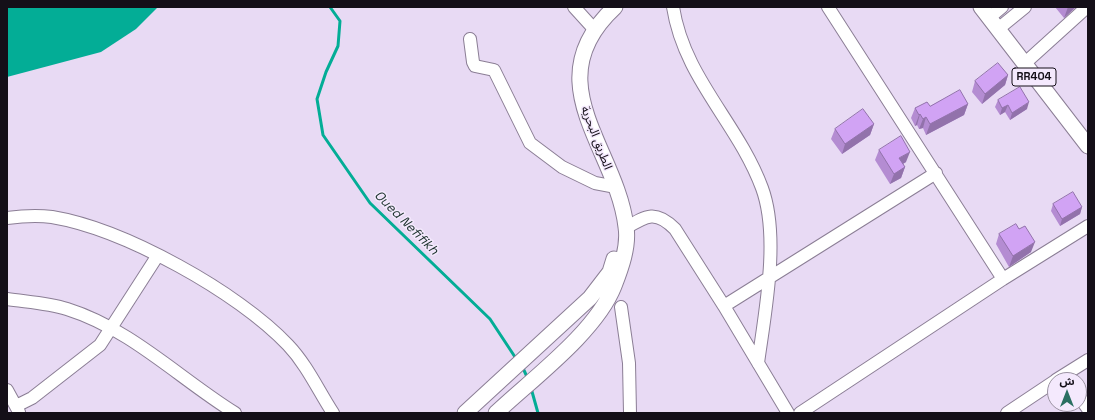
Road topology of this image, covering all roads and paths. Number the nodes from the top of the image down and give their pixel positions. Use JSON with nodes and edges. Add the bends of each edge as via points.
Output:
{"nodes":[{"id":1,"x":574,"y":7,"type":"edge"},
{"id":2,"x":615,"y":7,"type":"edge"},
{"id":3,"x":672,"y":7,"type":"edge"},
{"id":4,"x":828,"y":7,"type":"edge"},
{"id":5,"x":1002,"y":7,"type":"edge"},
{"id":6,"x":1025,"y":7,"type":"edge"},
{"id":7,"x":1087,"y":7,"type":"edge"},
{"id":8,"x":989,"y":18,"type":"edge"},
{"id":9,"x":594,"y":29,"type":"junction"},
{"id":10,"x":470,"y":39,"type":"dead end"},
{"id":11,"x":1024,"y":64,"type":"junction"},
{"id":12,"x":1088,"y":146,"type":"edge"},
{"id":13,"x":936,"y":174,"type":"junction"},
{"id":14,"x":616,"y":187,"type":"junction"},
{"id":15,"x":7,"y":218,"type":"edge"},
{"id":16,"x":1088,"y":226,"type":"edge"},
{"id":17,"x":626,"y":228,"type":"junction"},
{"id":18,"x":158,"y":255,"type":"junction"},
{"id":19,"x":768,"y":278,"type":"junction"},
{"id":20,"x":1003,"y":278,"type":"junction"},
{"id":21,"x":7,"y":299,"type":"edge"},
{"id":22,"x":724,"y":306,"type":"junction"},
{"id":23,"x":621,"y":307,"type":"dead end"},
{"id":24,"x":111,"y":329,"type":"junction"},
{"id":25,"x":1088,"y":360,"type":"edge"},
{"id":26,"x":758,"y":363,"type":"junction"},
{"id":27,"x":1071,"y":372,"type":"edge"},
{"id":28,"x":1047,"y":388,"type":"edge"},
{"id":29,"x":7,"y":390,"type":"edge"},
{"id":30,"x":18,"y":410,"type":"edge"},
{"id":31,"x":235,"y":413,"type":"edge"},
{"id":32,"x":333,"y":413,"type":"edge"},
{"id":33,"x":465,"y":413,"type":"edge"},
{"id":34,"x":496,"y":413,"type":"edge"},
{"id":35,"x":630,"y":413,"type":"edge"},
{"id":36,"x":788,"y":413,"type":"edge"},
{"id":37,"x":800,"y":413,"type":"edge"},
{"id":38,"x":1007,"y":413,"type":"edge"}],
"edges":[{"from":1,"to":9,"type":"street"},
{"from":2,"to":9,"type":"main road","name":"الطريق البحرية"},
{"from":3,"to":19,"type":"street","via":[[684,52],[746,156],[762,189],[770,224]]},
{"from":4,"to":13,"type":"street"},
{"from":5,"to":8,"type":"street"},
{"from":6,"to":8,"type":"street"},
{"from":7,"to":11,"type":"street"},
{"from":8,"to":11,"type":"main road","number":"RR404"},
{"from":9,"to":14,"type":"main road","name":"الطريق البحرية","via":[[584,56],[580,84],[598,148]]},
{"from":10,"to":14,"type":"street","via":[[475,66],[494,70],[530,143],[562,167],[595,183]]},
{"from":11,"to":12,"type":"main road","number":"RR404"},
{"from":13,"to":19,"type":"street"},
{"from":13,"to":20,"type":"street"},
{"from":14,"to":17,"type":"main road","name":"الطريق البحرية"},
{"from":15,"to":18,"type":"street","via":[[39,216],[78,223]]},
{"from":16,"to":20,"type":"street"},
{"from":17,"to":22,"type":"street","via":[[650,216],[667,221],[675,229]]},
{"from":17,"to":33,"type":"main road","via":[[610,272],[600,287]]},
{"from":17,"to":34,"type":"main road","name":"الطريق البحرية","via":[[625,249],[614,287],[599,314]]},
{"from":18,"to":24,"type":"street"},
{"from":18,"to":32,"type":"street","via":[[194,274],[277,334],[304,364]]},
{"from":19,"to":22,"type":"street"},
{"from":19,"to":26,"type":"street"},
{"from":20,"to":37,"type":"street"},
{"from":21,"to":24,"type":"street","via":[[68,309]]},
{"from":22,"to":26,"type":"street"},
{"from":23,"to":35,"type":"street","via":[[629,364]]},
{"from":24,"to":30,"type":"street","via":[[95,349]]},
{"from":24,"to":31,"type":"street","via":[[154,355]]},
{"from":25,"to":27,"type":"street"},
{"from":26,"to":36,"type":"street"},
{"from":28,"to":38,"type":"street"},
{"from":29,"to":30,"type":"street"}]}
